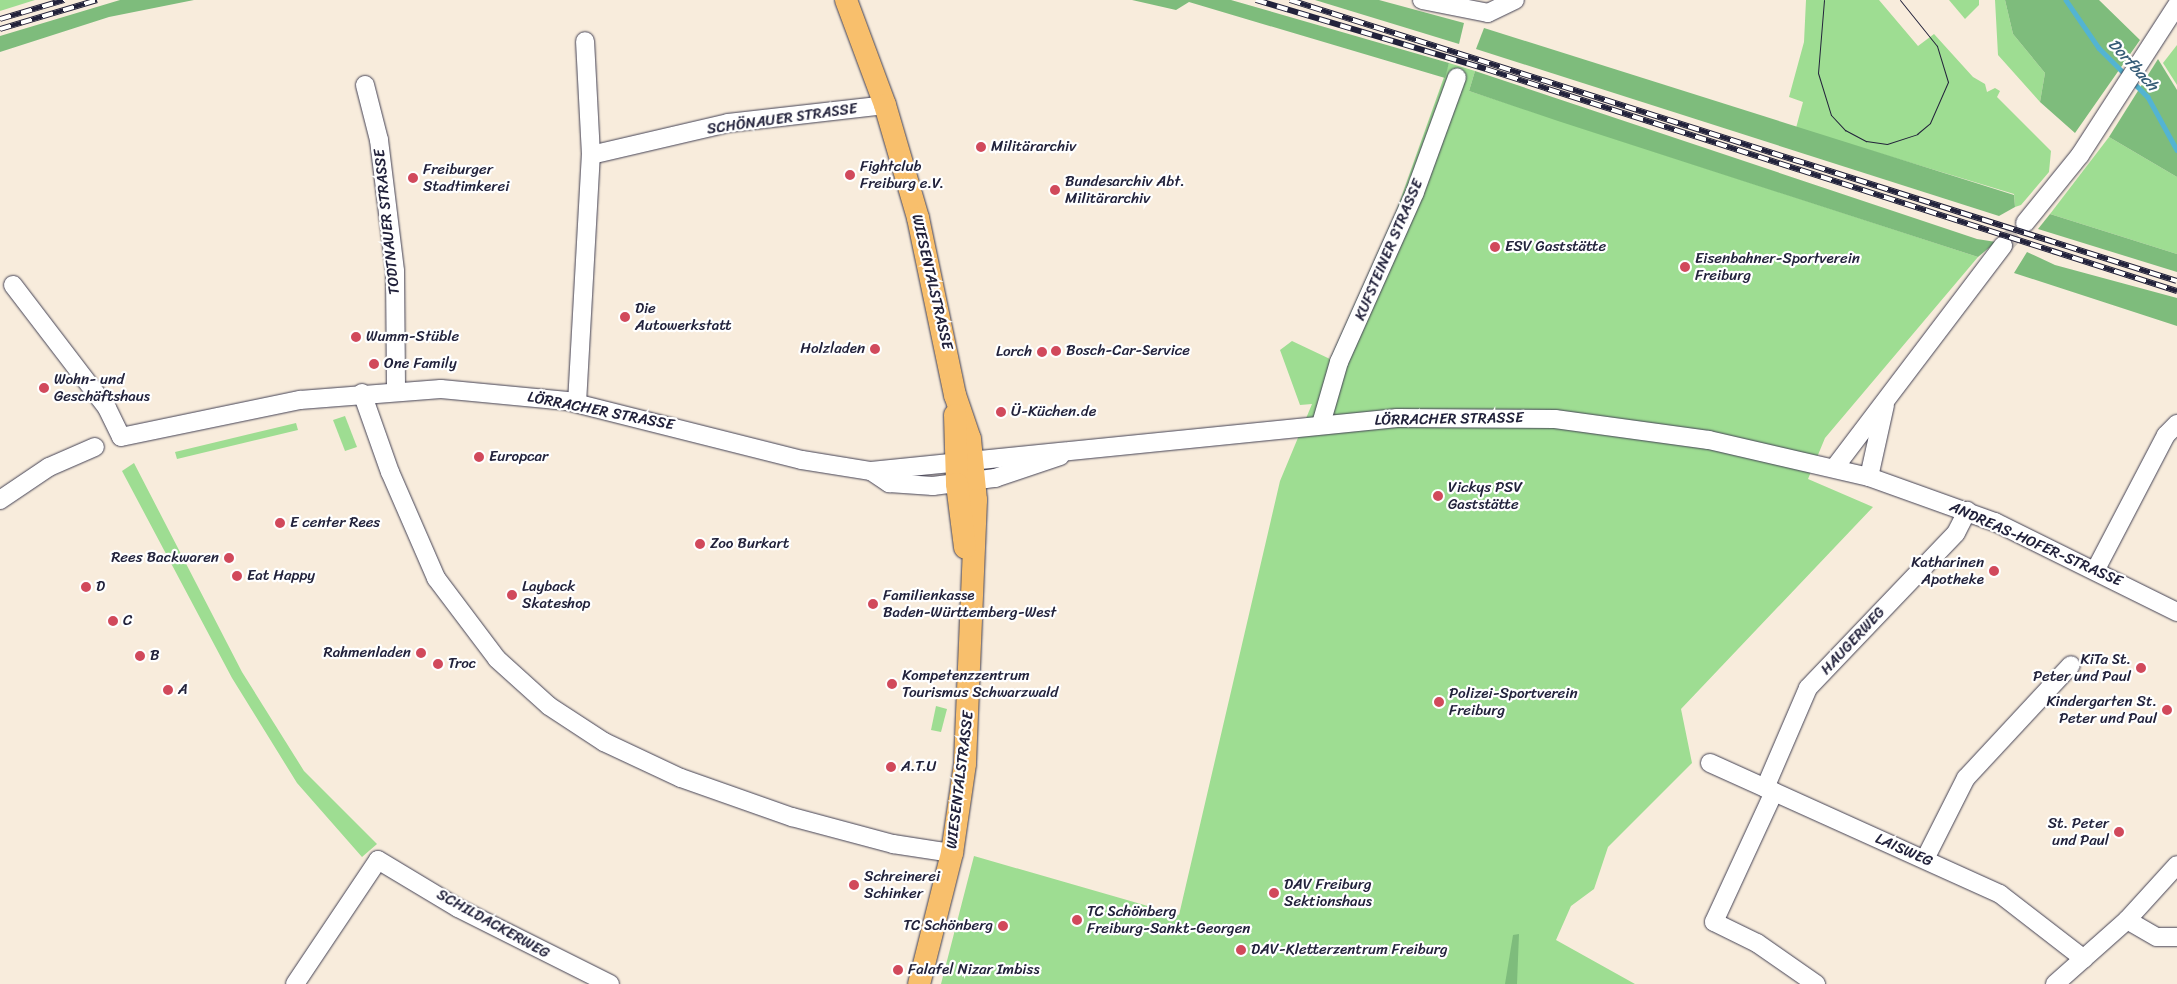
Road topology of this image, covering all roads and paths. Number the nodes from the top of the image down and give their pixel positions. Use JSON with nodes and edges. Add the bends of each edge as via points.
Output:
{"nodes":[{"id":1,"x":846,"y":0,"type":"edge"},
{"id":2,"x":1422,"y":0,"type":"edge"},
{"id":3,"x":1515,"y":0,"type":"edge"},
{"id":4,"x":2177,"y":5,"type":"edge"},
{"id":5,"x":584,"y":42,"type":"dead end"},
{"id":6,"x":1457,"y":77,"type":"dead end"},
{"id":7,"x":365,"y":85,"type":"dead end"},
{"id":8,"x":885,"y":105,"type":"junction"},
{"id":9,"x":591,"y":155,"type":"junction"},
{"id":10,"x":2025,"y":223,"type":"tunnel mouth"},
{"id":11,"x":2004,"y":246,"type":"tunnel mouth"},
{"id":12,"x":13,"y":285,"type":"dead end"},
{"id":13,"x":1892,"y":388,"type":"junction"},
{"id":14,"x":396,"y":390,"type":"junction"},
{"id":15,"x":362,"y":393,"type":"junction"},
{"id":16,"x":577,"y":403,"type":"junction"},
{"id":17,"x":1321,"y":424,"type":"junction"},
{"id":18,"x":2177,"y":424,"type":"edge"},
{"id":19,"x":95,"y":447,"type":"dead end"},
{"id":20,"x":1835,"y":467,"type":"junction"},
{"id":21,"x":965,"y":472,"type":"junction"},
{"id":22,"x":1869,"y":477,"type":"junction"},
{"id":23,"x":0,"y":500,"type":"edge"},
{"id":24,"x":1967,"y":511,"type":"junction"},
{"id":25,"x":2096,"y":569,"type":"junction"},
{"id":26,"x":2177,"y":612,"type":"edge"},
{"id":27,"x":2071,"y":665,"type":"dead end"},
{"id":28,"x":1710,"y":763,"type":"dead end"},
{"id":29,"x":1769,"y":790,"type":"junction"},
{"id":30,"x":952,"y":853,"type":"junction"},
{"id":31,"x":1925,"y":859,"type":"junction"},
{"id":32,"x":2177,"y":864,"type":"edge"},
{"id":33,"x":2127,"y":920,"type":"junction"},
{"id":34,"x":2177,"y":937,"type":"edge"},
{"id":35,"x":2084,"y":959,"type":"junction"},
{"id":36,"x":296,"y":984,"type":"edge"},
{"id":37,"x":610,"y":984,"type":"edge"},
{"id":38,"x":919,"y":984,"type":"edge"},
{"id":39,"x":1816,"y":984,"type":"edge"},
{"id":40,"x":2055,"y":984,"type":"edge"}],
"edges":[{"from":1,"to":8,"type":"main road","name":"WIESENTALSTRASSE"},
{"from":2,"to":3,"type":"street","via":[[1488,13]]},
{"from":4,"to":10,"type":"street","via":[[2080,155]]},
{"from":5,"to":9,"type":"street"},
{"from":6,"to":17,"type":"street","name":"KUFSTEINER STRASSE","via":[[1407,210],[1339,362]]},
{"from":7,"to":14,"type":"street","name":"TODTNAUER STRASSE","via":[[379,140],[395,270]]},
{"from":8,"to":9,"type":"street","name":"SCHÖNAUER STRASSE","via":[[728,123]]},
{"from":8,"to":21,"type":"main road","name":"WIESENTALSTRASSE","via":[[918,218],[955,395]]},
{"from":9,"to":16,"type":"street","via":[[587,282]]},
{"from":11,"to":13,"type":"street"},
{"from":12,"to":15,"type":"street","name":"LÖRRACHER STRASSE","via":[[106,408],[122,437],[300,400]]},
{"from":13,"to":20,"type":"street"},
{"from":13,"to":22,"type":"street","via":[[1878,421]]},
{"from":14,"to":15,"type":"street","name":"LÖRRACHER STRASSE"},
{"from":14,"to":16,"type":"street","name":"LÖRRACHER STRASSE","via":[[465,390]]},
{"from":15,"to":30,"type":"street","via":[[390,472],[436,578],[506,669],[562,716],[604,742],[672,774],[746,801],[894,844]]},
{"from":16,"to":21,"type":"street","name":"LÖRRACHER STRASSE","via":[[802,460],[871,471]]},
{"from":17,"to":20,"type":"street","name":"LÖRRACHER STRASSE","via":[[1397,418],[1555,419],[1663,432]]},
{"from":17,"to":21,"type":"street","name":"LÖRRACHER STRASSE","via":[[1061,456],[1042,466]]},
{"from":18,"to":25,"type":"street","via":[[2166,434]]},
{"from":19,"to":23,"type":"street","via":[[49,467]]},
{"from":20,"to":22,"type":"street","name":"ANDREAS-HOFER-STRASSE"},
{"from":21,"to":30,"type":"main road","name":"WIESENTALSTRASSE","via":[[973,572],[965,764]]},
{"from":22,"to":24,"type":"street","name":"ANDREAS-HOFER-STRASSE"},
{"from":24,"to":25,"type":"street","name":"ANDREAS-HOFER-STRASSE"},
{"from":24,"to":29,"type":"street","name":"HAUGERWEG","via":[[1956,533],[1808,688]]},
{"from":25,"to":26,"type":"street","name":"ANDREAS-HOFER-STRASSE"},
{"from":27,"to":31,"type":"street","via":[[1966,778]]},
{"from":28,"to":29,"type":"street","name":"LAISWEG"},
{"from":29,"to":31,"type":"street","name":"LAISWEG"},
{"from":29,"to":39,"type":"street","name":"HAUGERWEG","via":[[1714,922],[1757,943]]},
{"from":30,"to":38,"type":"main road","name":"WIESENTALSTRASSE"},
{"from":31,"to":35,"type":"street","name":"LAISWEG","via":[[2000,894]]},
{"from":32,"to":33,"type":"street"},
{"from":33,"to":34,"type":"street","via":[[2157,937]]},
{"from":33,"to":35,"type":"street"},
{"from":35,"to":40,"type":"street"},
{"from":36,"to":37,"type":"street","name":"SCHILDACKERWEG","via":[[378,860],[458,908]]}]}
